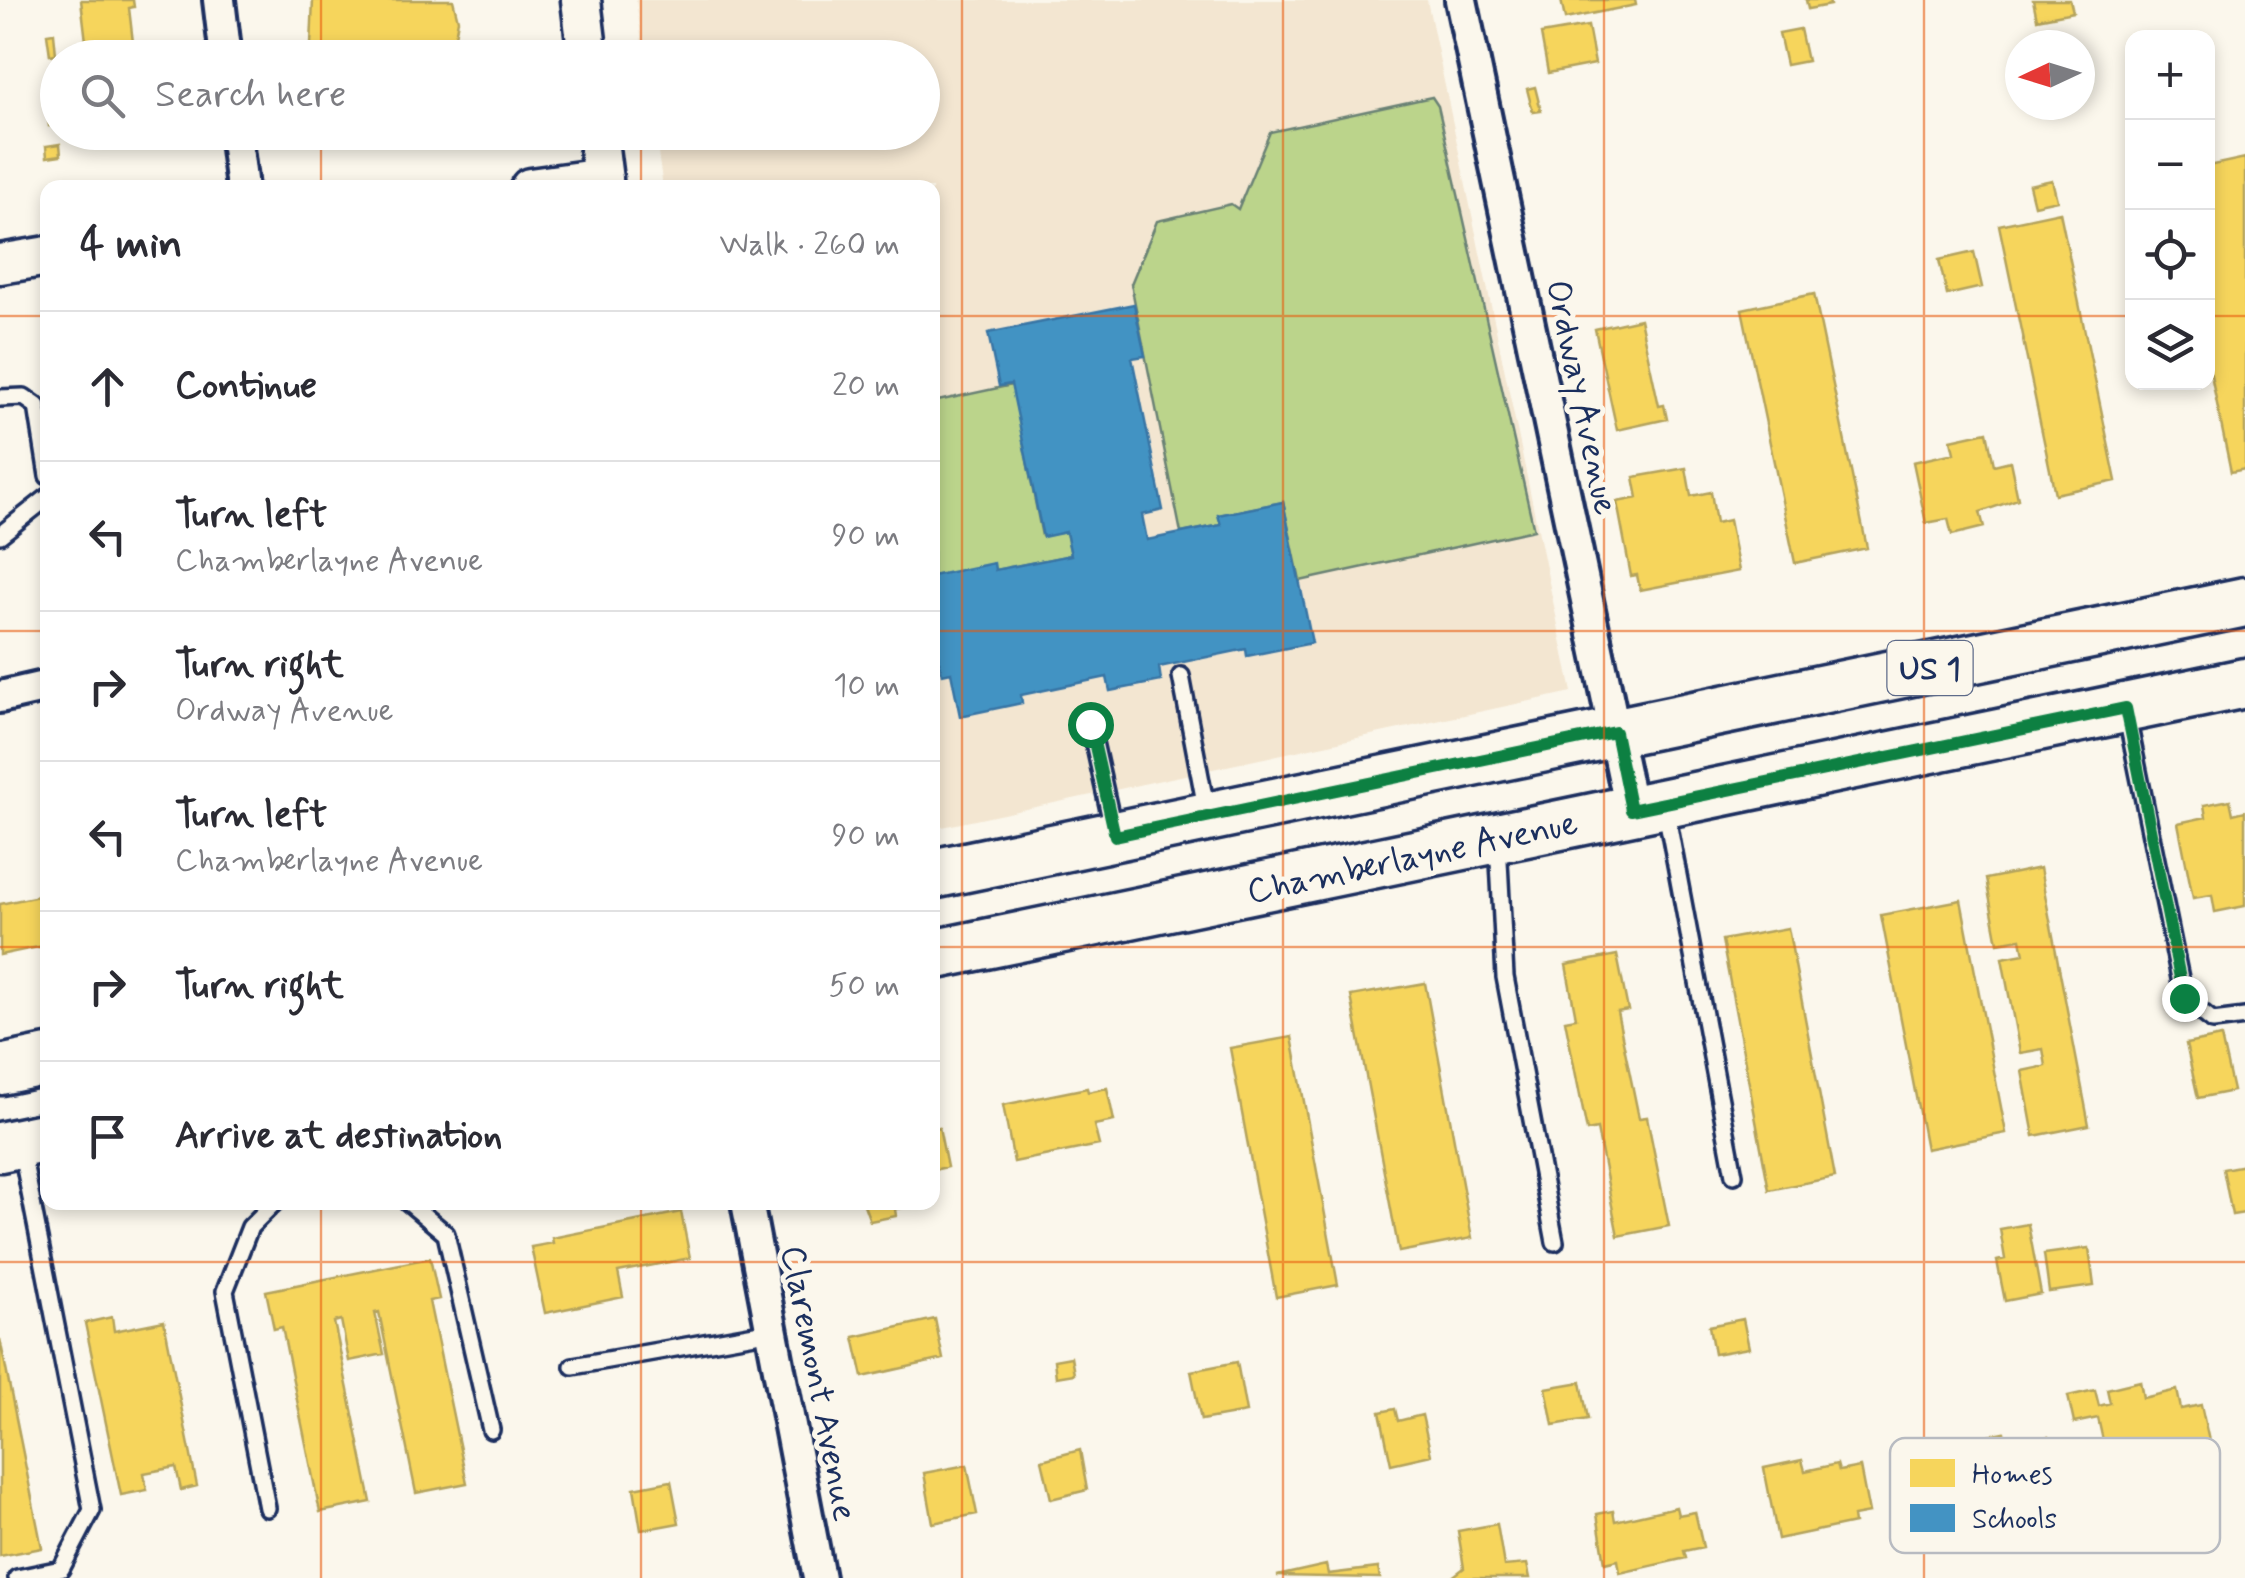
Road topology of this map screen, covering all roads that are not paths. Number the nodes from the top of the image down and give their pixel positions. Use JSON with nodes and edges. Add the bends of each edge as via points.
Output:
{"nodes":[{"id":1,"x":220,"y":0,"type":"edge"},
{"id":2,"x":581,"y":0,"type":"edge"},
{"id":3,"x":1462,"y":0,"type":"edge"},
{"id":4,"x":224,"y":40,"type":"edge"},
{"id":5,"x":586,"y":40,"type":"edge"},
{"id":6,"x":238,"y":150,"type":"edge"},
{"id":7,"x":599,"y":150,"type":"edge"},
{"id":8,"x":241,"y":180,"type":"edge"},
{"id":9,"x":604,"y":180,"type":"edge"},
{"id":10,"x":40,"y":257,"type":"edge"},
{"id":11,"x":0,"y":264,"type":"edge"},
{"id":12,"x":0,"y":398,"type":"edge"},
{"id":13,"x":40,"y":425,"type":"edge"},
{"id":14,"x":40,"y":503,"type":"edge"},
{"id":15,"x":0,"y":534,"type":"edge"},
{"id":16,"x":2245,"y":602,"type":"edge"},
{"id":17,"x":1180,"y":676,"type":"dead end"},
{"id":18,"x":2245,"y":683,"type":"edge"},
{"id":19,"x":40,"y":689,"type":"edge"},
{"id":20,"x":0,"y":697,"type":"edge"},
{"id":21,"x":2126,"y":708,"type":"junction"},
{"id":22,"x":1090,"y":724,"type":"dead end"},
{"id":23,"x":1615,"y":732,"type":"junction"},
{"id":24,"x":1648,"y":806,"type":"junction"},
{"id":25,"x":1207,"y":817,"type":"junction"},
{"id":26,"x":1115,"y":836,"type":"junction"},
{"id":27,"x":1498,"y":838,"type":"junction"},
{"id":28,"x":940,"y":872,"type":"edge"},
{"id":29,"x":940,"y":953,"type":"edge"},
{"id":30,"x":2245,"y":1017,"type":"edge"},
{"id":31,"x":40,"y":1062,"type":"edge"},
{"id":32,"x":0,"y":1070,"type":"edge"},
{"id":33,"x":22,"y":1142,"type":"edge"},
{"id":34,"x":1734,"y":1176,"type":"dead end"},
{"id":35,"x":267,"y":1210,"type":"edge"},
{"id":36,"x":418,"y":1210,"type":"edge"},
{"id":37,"x":749,"y":1210,"type":"edge"},
{"id":38,"x":1555,"y":1242,"type":"dead end"},
{"id":39,"x":772,"y":1331,"type":"junction"},
{"id":40,"x":574,"y":1366,"type":"dead end"},
{"id":41,"x":491,"y":1430,"type":"dead end"},
{"id":42,"x":267,"y":1508,"type":"dead end"},
{"id":43,"x":17,"y":1578,"type":"edge"},
{"id":44,"x":819,"y":1578,"type":"edge"}],
"edges":[{"from":1,"to":4,"type":"street"},
{"from":2,"to":5,"type":"street"},
{"from":3,"to":23,"type":"street","name":"Ordway Avenue"},
{"from":6,"to":8,"type":"street"},
{"from":7,"to":9,"type":"street"},
{"from":10,"to":11,"type":"street"},
{"from":12,"to":13,"type":"lane","via":[[24,397],[37,406]]},
{"from":14,"to":15,"type":"lane"},
{"from":16,"to":23,"type":"main road","number":"US 1"},
{"from":17,"to":25,"type":"lane"},
{"from":18,"to":21,"type":"main road","name":"Chamberlayne Avenue","number":"US 1"},
{"from":19,"to":20,"type":"street"},
{"from":21,"to":24,"type":"main road","name":"Chamberlayne Avenue","number":"US 1"},
{"from":21,"to":30,"type":"lane","via":[[2184,998],[2213,1021]]},
{"from":22,"to":26,"type":"lane"},
{"from":23,"to":24,"type":"street","name":"Ordway Avenue"},
{"from":23,"to":25,"type":"main road","number":"US 1"},
{"from":24,"to":27,"type":"main road","name":"Chamberlayne Avenue","number":"US 1"},
{"from":24,"to":34,"type":"lane"},
{"from":25,"to":26,"type":"main road","number":"US 1"},
{"from":26,"to":28,"type":"main road","number":"US 1"},
{"from":27,"to":29,"type":"main road","name":"Chamberlayne Avenue","number":"US 1"},
{"from":27,"to":38,"type":"lane","via":[[1506,977]]},
{"from":31,"to":32,"type":"main road"},
{"from":33,"to":43,"type":"lane","via":[[92,1510],[61,1569]]},
{"from":35,"to":42,"type":"lane","via":[[250,1227],[225,1292]]},
{"from":36,"to":41,"type":"lane","via":[[446,1234]]},
{"from":37,"to":39,"type":"street","name":"Claremont Avenue"},
{"from":39,"to":40,"type":"lane"},
{"from":39,"to":44,"type":"street","name":"Claremont Avenue"}]}
